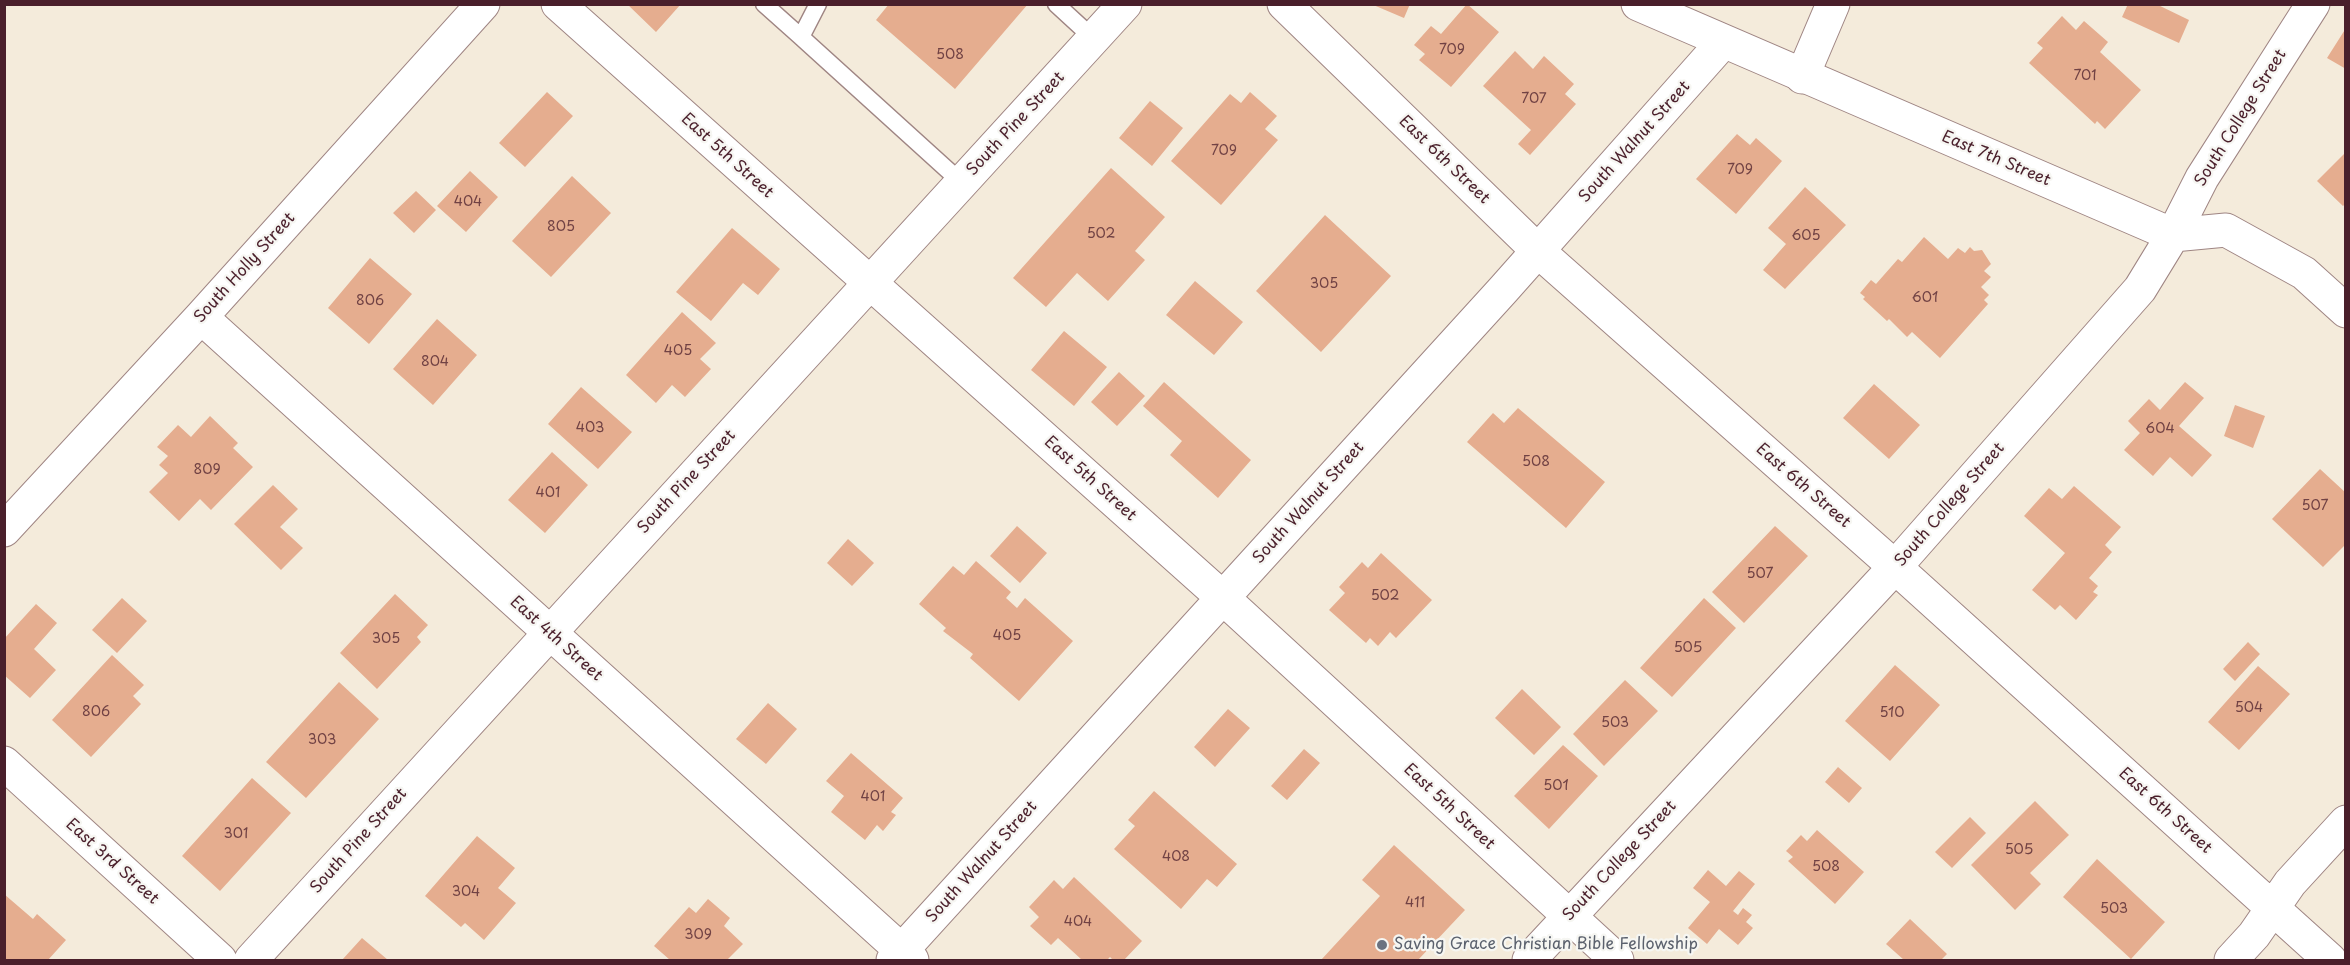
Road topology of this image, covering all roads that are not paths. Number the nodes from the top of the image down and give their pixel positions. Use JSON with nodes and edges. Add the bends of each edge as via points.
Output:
{"nodes":[{"id":1,"x":483,"y":4,"type":"edge"},
{"id":2,"x":558,"y":4,"type":"edge"},
{"id":3,"x":764,"y":4,"type":"edge"},
{"id":4,"x":818,"y":4,"type":"edge"},
{"id":5,"x":1056,"y":4,"type":"edge"},
{"id":6,"x":1125,"y":4,"type":"edge"},
{"id":7,"x":1284,"y":4,"type":"edge"},
{"id":8,"x":1638,"y":4,"type":"edge"},
{"id":9,"x":1833,"y":4,"type":"edge"},
{"id":10,"x":2313,"y":4,"type":"edge"},
{"id":11,"x":801,"y":37,"type":"junction"},
{"id":12,"x":1094,"y":39,"type":"junction"},
{"id":13,"x":1723,"y":42,"type":"junction"},
{"id":14,"x":1802,"y":76,"type":"junction"},
{"id":15,"x":962,"y":183,"type":"junction"},
{"id":16,"x":2173,"y":235,"type":"junction"},
{"id":17,"x":1538,"y":251,"type":"junction"},
{"id":18,"x":870,"y":283,"type":"junction"},
{"id":19,"x":2346,"y":311,"type":"edge"},
{"id":20,"x":201,"y":317,"type":"junction"},
{"id":21,"x":4,"y":530,"type":"edge"},
{"id":22,"x":1895,"y":567,"type":"junction"},
{"id":23,"x":1223,"y":598,"type":"junction"},
{"id":24,"x":549,"y":633,"type":"junction"},
{"id":25,"x":4,"y":764,"type":"edge"},
{"id":26,"x":2346,"y":822,"type":"edge"},
{"id":27,"x":2273,"y":909,"type":"junction"},
{"id":28,"x":1568,"y":916,"type":"junction"},
{"id":29,"x":902,"y":957,"type":"edge"},
{"id":30,"x":220,"y":960,"type":"edge"},
{"id":31,"x":251,"y":960,"type":"edge"},
{"id":32,"x":1529,"y":960,"type":"edge"},
{"id":33,"x":1617,"y":960,"type":"edge"},
{"id":34,"x":2231,"y":960,"type":"edge"},
{"id":35,"x":2330,"y":960,"type":"edge"}],
"edges":[{"from":1,"to":20,"type":"street","name":"South Holly Street"},
{"from":2,"to":18,"type":"street","name":"East 5th Street"},
{"from":3,"to":11,"type":"lane"},
{"from":4,"to":11,"type":"lane"},
{"from":5,"to":12,"type":"lane"},
{"from":6,"to":12,"type":"street","name":"South Pine Street"},
{"from":7,"to":17,"type":"street","name":"East 6th Street"},
{"from":8,"to":13,"type":"street","name":"East 7th Street"},
{"from":9,"to":14,"type":"street"},
{"from":10,"to":16,"type":"street","name":"South College Street","via":[[2202,178]]},
{"from":11,"to":15,"type":"lane"},
{"from":12,"to":15,"type":"street","name":"South Pine Street"},
{"from":13,"to":14,"type":"street","name":"East 7th Street"},
{"from":13,"to":17,"type":"street","name":"South Walnut Street"},
{"from":14,"to":16,"type":"street","name":"East 7th Street"},
{"from":15,"to":18,"type":"street","name":"South Pine Street"},
{"from":16,"to":19,"type":"street","name":"East 7th Street","via":[[2226,230],[2304,273]]},
{"from":16,"to":22,"type":"street","name":"South College Street","via":[[2140,289]]},
{"from":17,"to":22,"type":"street","name":"East 6th Street"},
{"from":17,"to":23,"type":"street","name":"South Walnut Street"},
{"from":18,"to":23,"type":"street","name":"East 5th Street"},
{"from":18,"to":24,"type":"street","name":"South Pine Street"},
{"from":20,"to":21,"type":"street","name":"South Holly Street"},
{"from":20,"to":24,"type":"street","name":"East 4th Street"},
{"from":22,"to":27,"type":"street","name":"East 6th Street"},
{"from":22,"to":28,"type":"street","name":"South College Street"},
{"from":23,"to":28,"type":"street","name":"East 5th Street"},
{"from":23,"to":29,"type":"street","name":"South Walnut Street"},
{"from":24,"to":29,"type":"street","name":"East 4th Street"},
{"from":24,"to":31,"type":"street","name":"South Pine Street"},
{"from":25,"to":30,"type":"street","name":"East 3rd Street"},
{"from":26,"to":27,"type":"street","via":[[2290,883]]},
{"from":27,"to":34,"type":"street"},
{"from":27,"to":35,"type":"street","name":"East 6th Street"},
{"from":28,"to":32,"type":"street","name":"South College Street"},
{"from":28,"to":33,"type":"street","name":"East 5th Street"}]}
